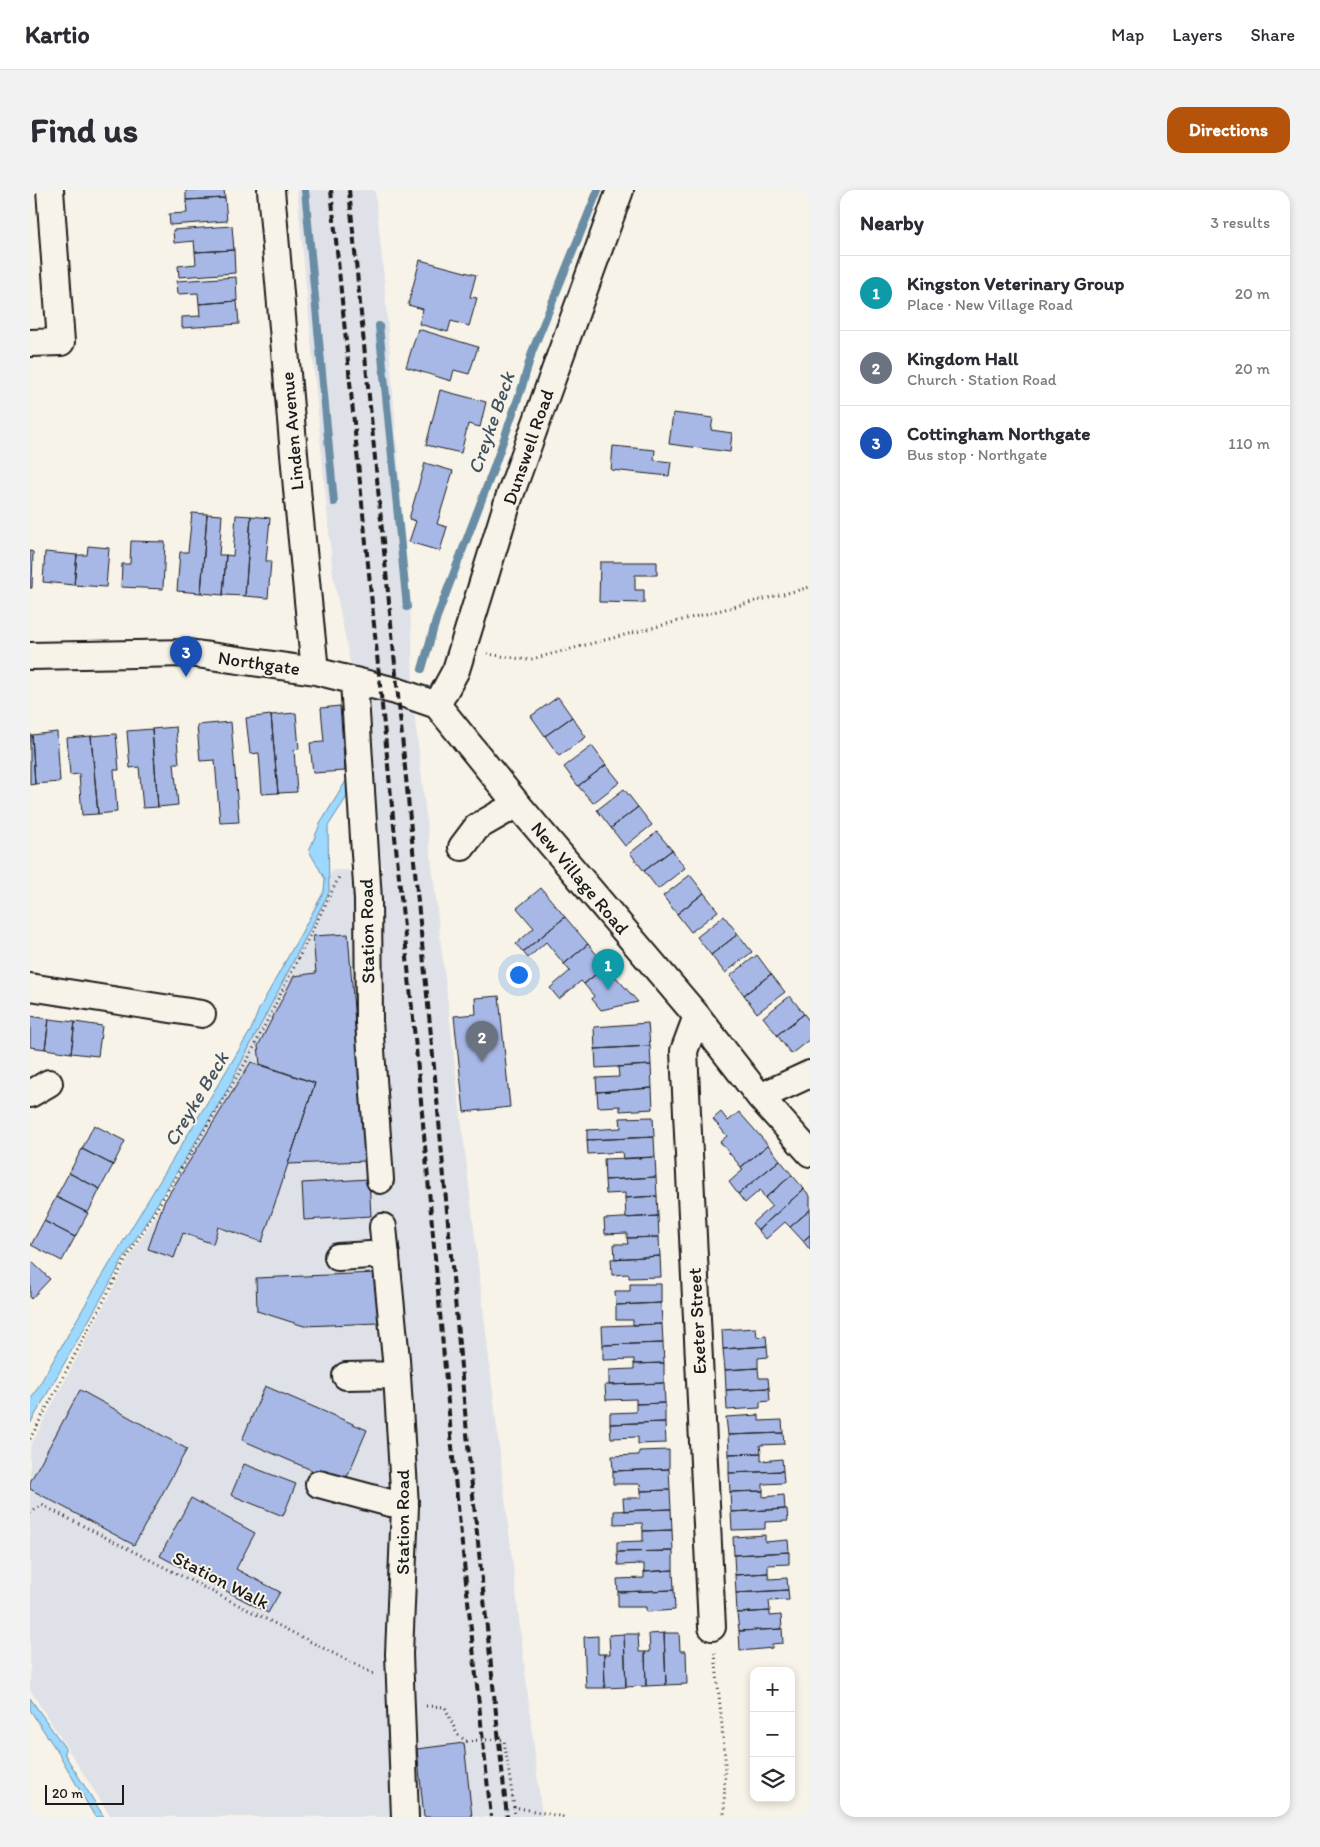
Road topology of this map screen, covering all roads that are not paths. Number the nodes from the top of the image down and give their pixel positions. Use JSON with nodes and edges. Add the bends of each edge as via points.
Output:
{"nodes":[{"id":1,"x":50,"y":190,"type":"edge"},
{"id":2,"x":271,"y":190,"type":"edge"},
{"id":3,"x":620,"y":190,"type":"edge"},
{"id":4,"x":30,"y":344,"type":"edge"},
{"id":5,"x":30,"y":656,"type":"edge"},
{"id":6,"x":315,"y":671,"type":"junction"},
{"id":7,"x":354,"y":682,"type":"junction"},
{"id":8,"x":438,"y":705,"type":"junction"},
{"id":9,"x":517,"y":804,"type":"junction"},
{"id":10,"x":462,"y":846,"type":"dead end"},
{"id":11,"x":30,"y":986,"type":"edge"},
{"id":12,"x":202,"y":1014,"type":"dead end"},
{"id":13,"x":697,"y":1016,"type":"junction"},
{"id":14,"x":810,"y":1074,"type":"edge"},
{"id":15,"x":760,"y":1097,"type":"junction"},
{"id":16,"x":810,"y":1152,"type":"edge"},
{"id":17,"x":380,"y":1180,"type":"dead end"},
{"id":18,"x":383,"y":1227,"type":"dead end"},
{"id":19,"x":386,"y":1254,"type":"junction"},
{"id":20,"x":338,"y":1257,"type":"dead end"},
{"id":21,"x":398,"y":1375,"type":"junction"},
{"id":22,"x":346,"y":1376,"type":"dead end"},
{"id":23,"x":319,"y":1484,"type":"dead end"},
{"id":24,"x":405,"y":1502,"type":"junction"},
{"id":25,"x":712,"y":1627,"type":"road end"},
{"id":26,"x":405,"y":1817,"type":"edge"}],
"edges":[{"from":1,"to":4,"type":"street","via":[[61,342]]},
{"from":2,"to":6,"type":"street","name":"Linden Avenue"},
{"from":3,"to":8,"type":"street","name":"Dunswell Road","via":[[509,498],[456,670]]},
{"from":5,"to":6,"type":"street","name":"Northgate","via":[[189,653]]},
{"from":6,"to":7,"type":"street","name":"Northgate"},
{"from":7,"to":8,"type":"street","name":"Northgate","via":[[396,690]]},
{"from":7,"to":17,"type":"street","name":"Station Road","via":[[368,900],[368,1021]]},
{"from":8,"to":9,"type":"street","name":"New Village Road"},
{"from":9,"to":10,"type":"street","via":[[478,827]]},
{"from":9,"to":13,"type":"street","name":"New Village Road"},
{"from":11,"to":12,"type":"street"},
{"from":13,"to":15,"type":"street","name":"New Village Road"},
{"from":13,"to":25,"type":"street","name":"Exeter Street","via":[[684,1051]]},
{"from":14,"to":15,"type":"street"},
{"from":15,"to":16,"type":"street","name":"New Village Road"},
{"from":18,"to":19,"type":"street","name":"Station Road"},
{"from":19,"to":20,"type":"street"},
{"from":19,"to":21,"type":"street","name":"Station Road"},
{"from":21,"to":22,"type":"street"},
{"from":21,"to":24,"type":"street","name":"Station Road"},
{"from":23,"to":24,"type":"street","via":[[390,1503]]},
{"from":24,"to":26,"type":"street","name":"Station Road","via":[[399,1654]]}]}
